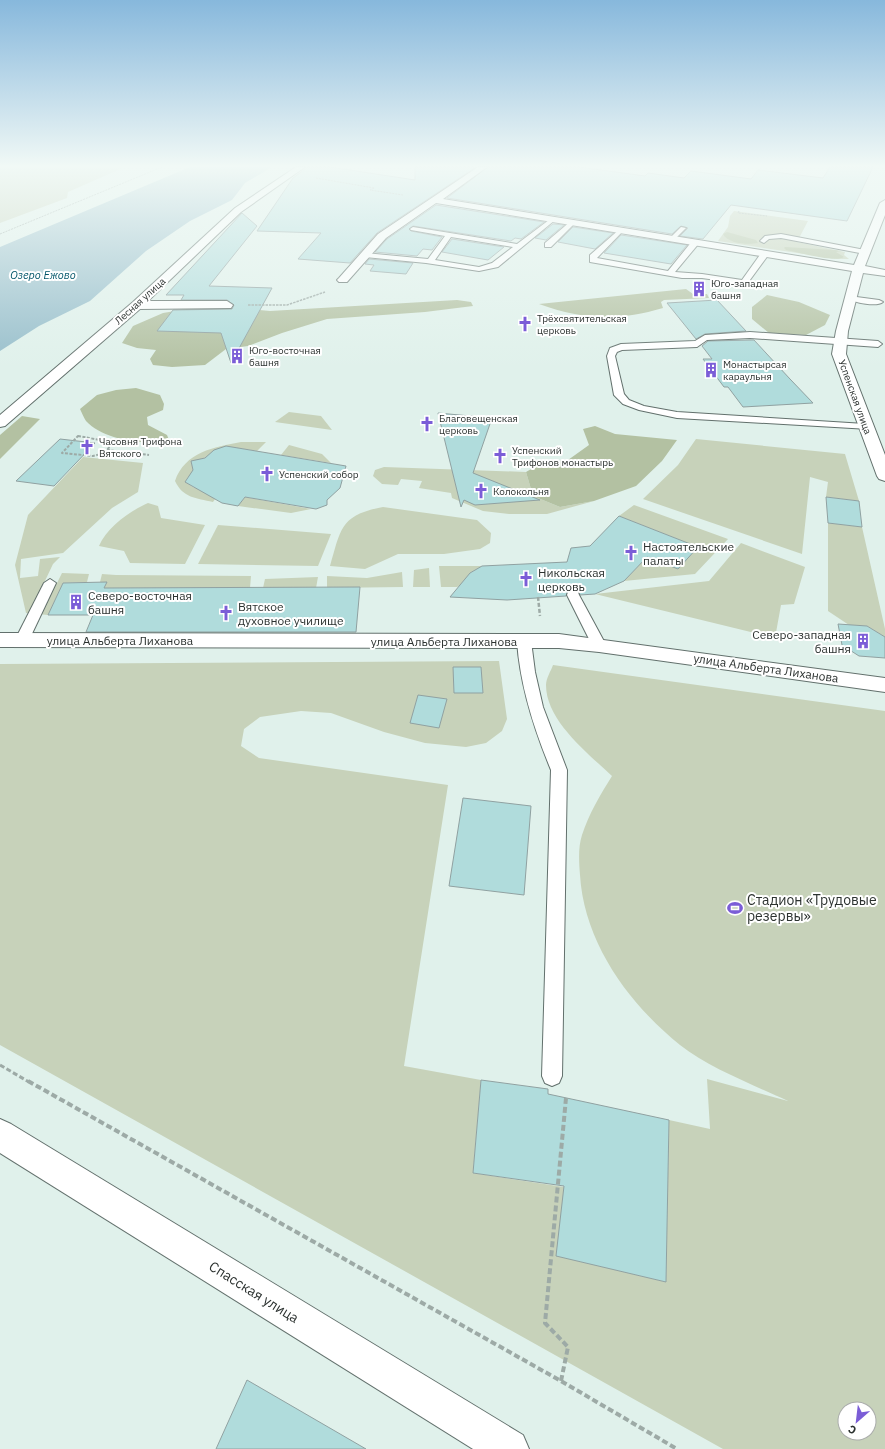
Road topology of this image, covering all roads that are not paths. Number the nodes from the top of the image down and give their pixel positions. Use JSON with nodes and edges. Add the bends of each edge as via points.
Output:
{"nodes":[{"id":1,"x":212,"y":235,"type":"edge"},
{"id":2,"x":384,"y":235,"type":"edge"},
{"id":3,"x":449,"y":235,"type":"joint"},
{"id":4,"x":533,"y":235,"type":"edge"},
{"id":5,"x":559,"y":235,"type":"edge"},
{"id":6,"x":616,"y":235,"type":"edge"},
{"id":7,"x":651,"y":235,"type":"edge"},
{"id":8,"x":676,"y":235,"type":"edge"},
{"id":9,"x":872,"y":235,"type":"edge"},
{"id":10,"x":673,"y":238,"type":"junction"},
{"id":11,"x":764,"y":241,"type":"dead end"},
{"id":12,"x":696,"y":242,"type":"junction"},
{"id":13,"x":548,"y":245,"type":"dead end"},
{"id":14,"x":518,"y":246,"type":"junction"},
{"id":15,"x":865,"y":252,"type":"junction"},
{"id":16,"x":765,"y":254,"type":"junction"},
{"id":17,"x":365,"y":255,"type":"junction"},
{"id":18,"x":430,"y":262,"type":"junction"},
{"id":19,"x":858,"y":269,"type":"junction"},
{"id":20,"x":885,"y":273,"type":"edge"},
{"id":21,"x":670,"y":274,"type":"junction"},
{"id":22,"x":343,"y":280,"type":"road end"},
{"id":23,"x":852,"y":298,"type":"junction"},
{"id":24,"x":879,"y":302,"type":"dead end"},
{"id":25,"x":137,"y":305,"type":"junction"},
{"id":26,"x":227,"y":305,"type":"road end"},
{"id":27,"x":840,"y":341,"type":"junction"},
{"id":28,"x":878,"y":344,"type":"dead end"},
{"id":29,"x":0,"y":423,"type":"edge"},
{"id":30,"x":865,"y":427,"type":"junction"},
{"id":31,"x":882,"y":464,"type":"edge"},
{"id":32,"x":885,"y":476,"type":"edge"},
{"id":33,"x":50,"y":583,"type":"dead end"},
{"id":34,"x":573,"y":595,"type":"dead end"},
{"id":35,"x":0,"y":640,"type":"edge"},
{"id":36,"x":22,"y":640,"type":"junction"},
{"id":37,"x":524,"y":641,"type":"junction"},
{"id":38,"x":599,"y":645,"type":"junction"},
{"id":39,"x":885,"y":685,"type":"edge"},
{"id":40,"x":552,"y":1076,"type":"road end"},
{"id":41,"x":0,"y":1135,"type":"edge"},
{"id":42,"x":509,"y":1449,"type":"edge"}],
"edges":[{"from":1,"to":25,"type":"street","name":"Лесная улица"},
{"from":2,"to":17,"type":"street"},
{"from":3,"to":14,"type":"lane"},
{"from":3,"to":18,"type":"lane"},
{"from":4,"to":14,"type":"lane"},
{"from":5,"to":13,"type":"lane"},
{"from":6,"to":21,"type":"lane","via":[[593,257],[594,260]]},
{"from":7,"to":10,"type":"street"},
{"from":8,"to":10,"type":"lane"},
{"from":9,"to":15,"type":"street","name":"Успенская улица"},
{"from":10,"to":12,"type":"street"},
{"from":11,"to":15,"type":"lane","via":[[767,237],[781,236]]},
{"from":12,"to":16,"type":"street"},
{"from":12,"to":21,"type":"lane"},
{"from":14,"to":18,"type":"lane","via":[[488,268]]},
{"from":15,"to":19,"type":"street","name":"Успенская улица"},
{"from":16,"to":19,"type":"street"},
{"from":16,"to":21,"type":"lane","via":[[744,282]]},
{"from":17,"to":18,"type":"lane"},
{"from":17,"to":22,"type":"street"},
{"from":19,"to":20,"type":"street"},
{"from":19,"to":23,"type":"street","name":"Успенская улица"},
{"from":23,"to":24,"type":"lane"},
{"from":23,"to":27,"type":"street","name":"Успенская улица"},
{"from":25,"to":26,"type":"street"},
{"from":25,"to":29,"type":"street","name":"Лесная улица"},
{"from":27,"to":28,"type":"lane"},
{"from":27,"to":30,"type":"street","name":"Успенская улица","via":[[839,354]]},
{"from":27,"to":30,"type":"lane","via":[[750,335],[712,337],[705,338],[697,344],[621,347],[613,350],[611,356],[618,395],[626,402],[642,408],[677,415]]},
{"from":30,"to":31,"type":"street","name":"Успенская улица"},
{"from":31,"to":32,"type":"street","name":"Успенская улица"},
{"from":33,"to":36,"type":"lane"},
{"from":34,"to":38,"type":"lane"},
{"from":35,"to":36,"type":"street","name":"улица Альберта Лиханова"},
{"from":36,"to":37,"type":"street","name":"улица Альберта Лиханова"},
{"from":37,"to":38,"type":"street","name":"улица Альберта Лиханова"},
{"from":37,"to":40,"type":"lane","via":[[524,660],[548,747],[559,770]]},
{"from":38,"to":39,"type":"street","name":"улица Альберта Лиханова"},
{"from":41,"to":42,"type":"street","name":"Спасская улица"}]}
